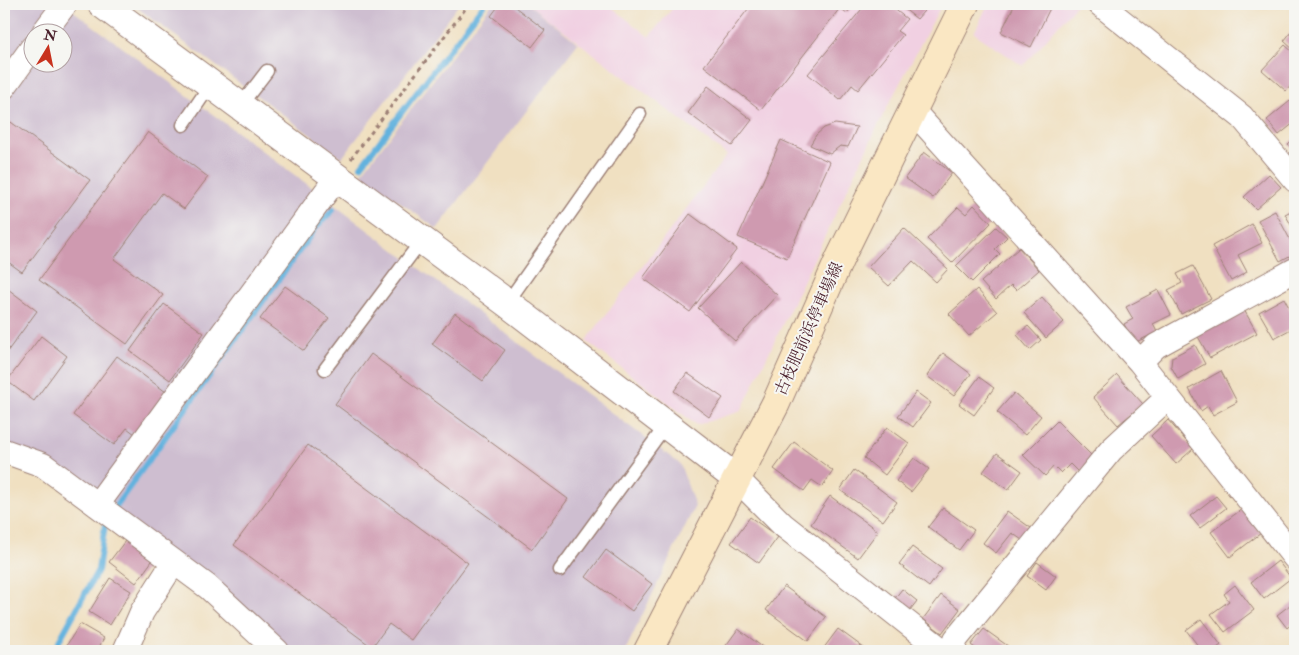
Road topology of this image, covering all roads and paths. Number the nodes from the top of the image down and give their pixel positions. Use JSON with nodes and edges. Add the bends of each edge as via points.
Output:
{"nodes":[{"id":1,"x":65,"y":4,"type":"edge"},
{"id":2,"x":102,"y":4,"type":"edge"},
{"id":3,"x":469,"y":4,"type":"edge"},
{"id":4,"x":965,"y":4,"type":"edge"},
{"id":5,"x":1100,"y":4,"type":"edge"},
{"id":6,"x":52,"y":22,"type":"edge"},
{"id":7,"x":22,"y":62,"type":"edge"},
{"id":8,"x":267,"y":71,"type":"dead end"},
{"id":9,"x":211,"y":84,"type":"junction"},
{"id":10,"x":4,"y":87,"type":"edge"},
{"id":11,"x":240,"y":106,"type":"junction"},
{"id":12,"x":913,"y":111,"type":"junction"},
{"id":13,"x":640,"y":114,"type":"dead end"},
{"id":14,"x":183,"y":125,"type":"dead end"},
{"id":15,"x":337,"y":177,"type":"junction"},
{"id":16,"x":1295,"y":180,"type":"edge"},
{"id":17,"x":422,"y":240,"type":"junction"},
{"id":18,"x":1295,"y":270,"type":"edge"},
{"id":19,"x":507,"y":303,"type":"junction"},
{"id":20,"x":1140,"y":362,"type":"junction"},
{"id":21,"x":325,"y":369,"type":"dead end"},
{"id":22,"x":1168,"y":398,"type":"junction"},
{"id":23,"x":666,"y":425,"type":"junction"},
{"id":24,"x":4,"y":451,"type":"edge"},
{"id":25,"x":737,"y":479,"type":"junction"},
{"id":26,"x":106,"y":512,"type":"junction"},
{"id":27,"x":1291,"y":546,"type":"edge"},
{"id":28,"x":174,"y":562,"type":"junction"},
{"id":29,"x":560,"y":570,"type":"dead end"},
{"id":30,"x":125,"y":651,"type":"edge"},
{"id":31,"x":277,"y":651,"type":"edge"},
{"id":32,"x":648,"y":651,"type":"edge"},
{"id":33,"x":943,"y":651,"type":"edge"},
{"id":34,"x":952,"y":651,"type":"edge"}],
"edges":[{"from":1,"to":6,"type":"street"},
{"from":2,"to":9,"type":"street"},
{"from":3,"to":15,"type":"path"},
{"from":4,"to":12,"type":"main road","name":"古枝肥前浜停車場線"},
{"from":5,"to":16,"type":"street","via":[[1242,117]]},
{"from":7,"to":10,"type":"street"},
{"from":8,"to":11,"type":"lane"},
{"from":9,"to":11,"type":"street"},
{"from":9,"to":14,"type":"lane"},
{"from":11,"to":15,"type":"street"},
{"from":12,"to":20,"type":"street"},
{"from":12,"to":25,"type":"main road","name":"古枝肥前浜停車場線"},
{"from":13,"to":19,"type":"lane"},
{"from":15,"to":17,"type":"street"},
{"from":15,"to":26,"type":"street"},
{"from":17,"to":19,"type":"street"},
{"from":17,"to":21,"type":"lane"},
{"from":18,"to":20,"type":"street","via":[[1156,346]]},
{"from":19,"to":23,"type":"street"},
{"from":20,"to":22,"type":"street"},
{"from":22,"to":27,"type":"street"},
{"from":22,"to":34,"type":"street","via":[[1111,450],[956,639]]},
{"from":23,"to":25,"type":"street"},
{"from":23,"to":29,"type":"lane"},
{"from":24,"to":26,"type":"street","via":[[43,465]]},
{"from":25,"to":32,"type":"main road","name":"古枝肥前浜停車場線"},
{"from":25,"to":33,"type":"street","via":[[783,525]]},
{"from":26,"to":28,"type":"street"},
{"from":28,"to":30,"type":"street","via":[[142,612]]},
{"from":28,"to":31,"type":"street","via":[[208,587]]}]}
